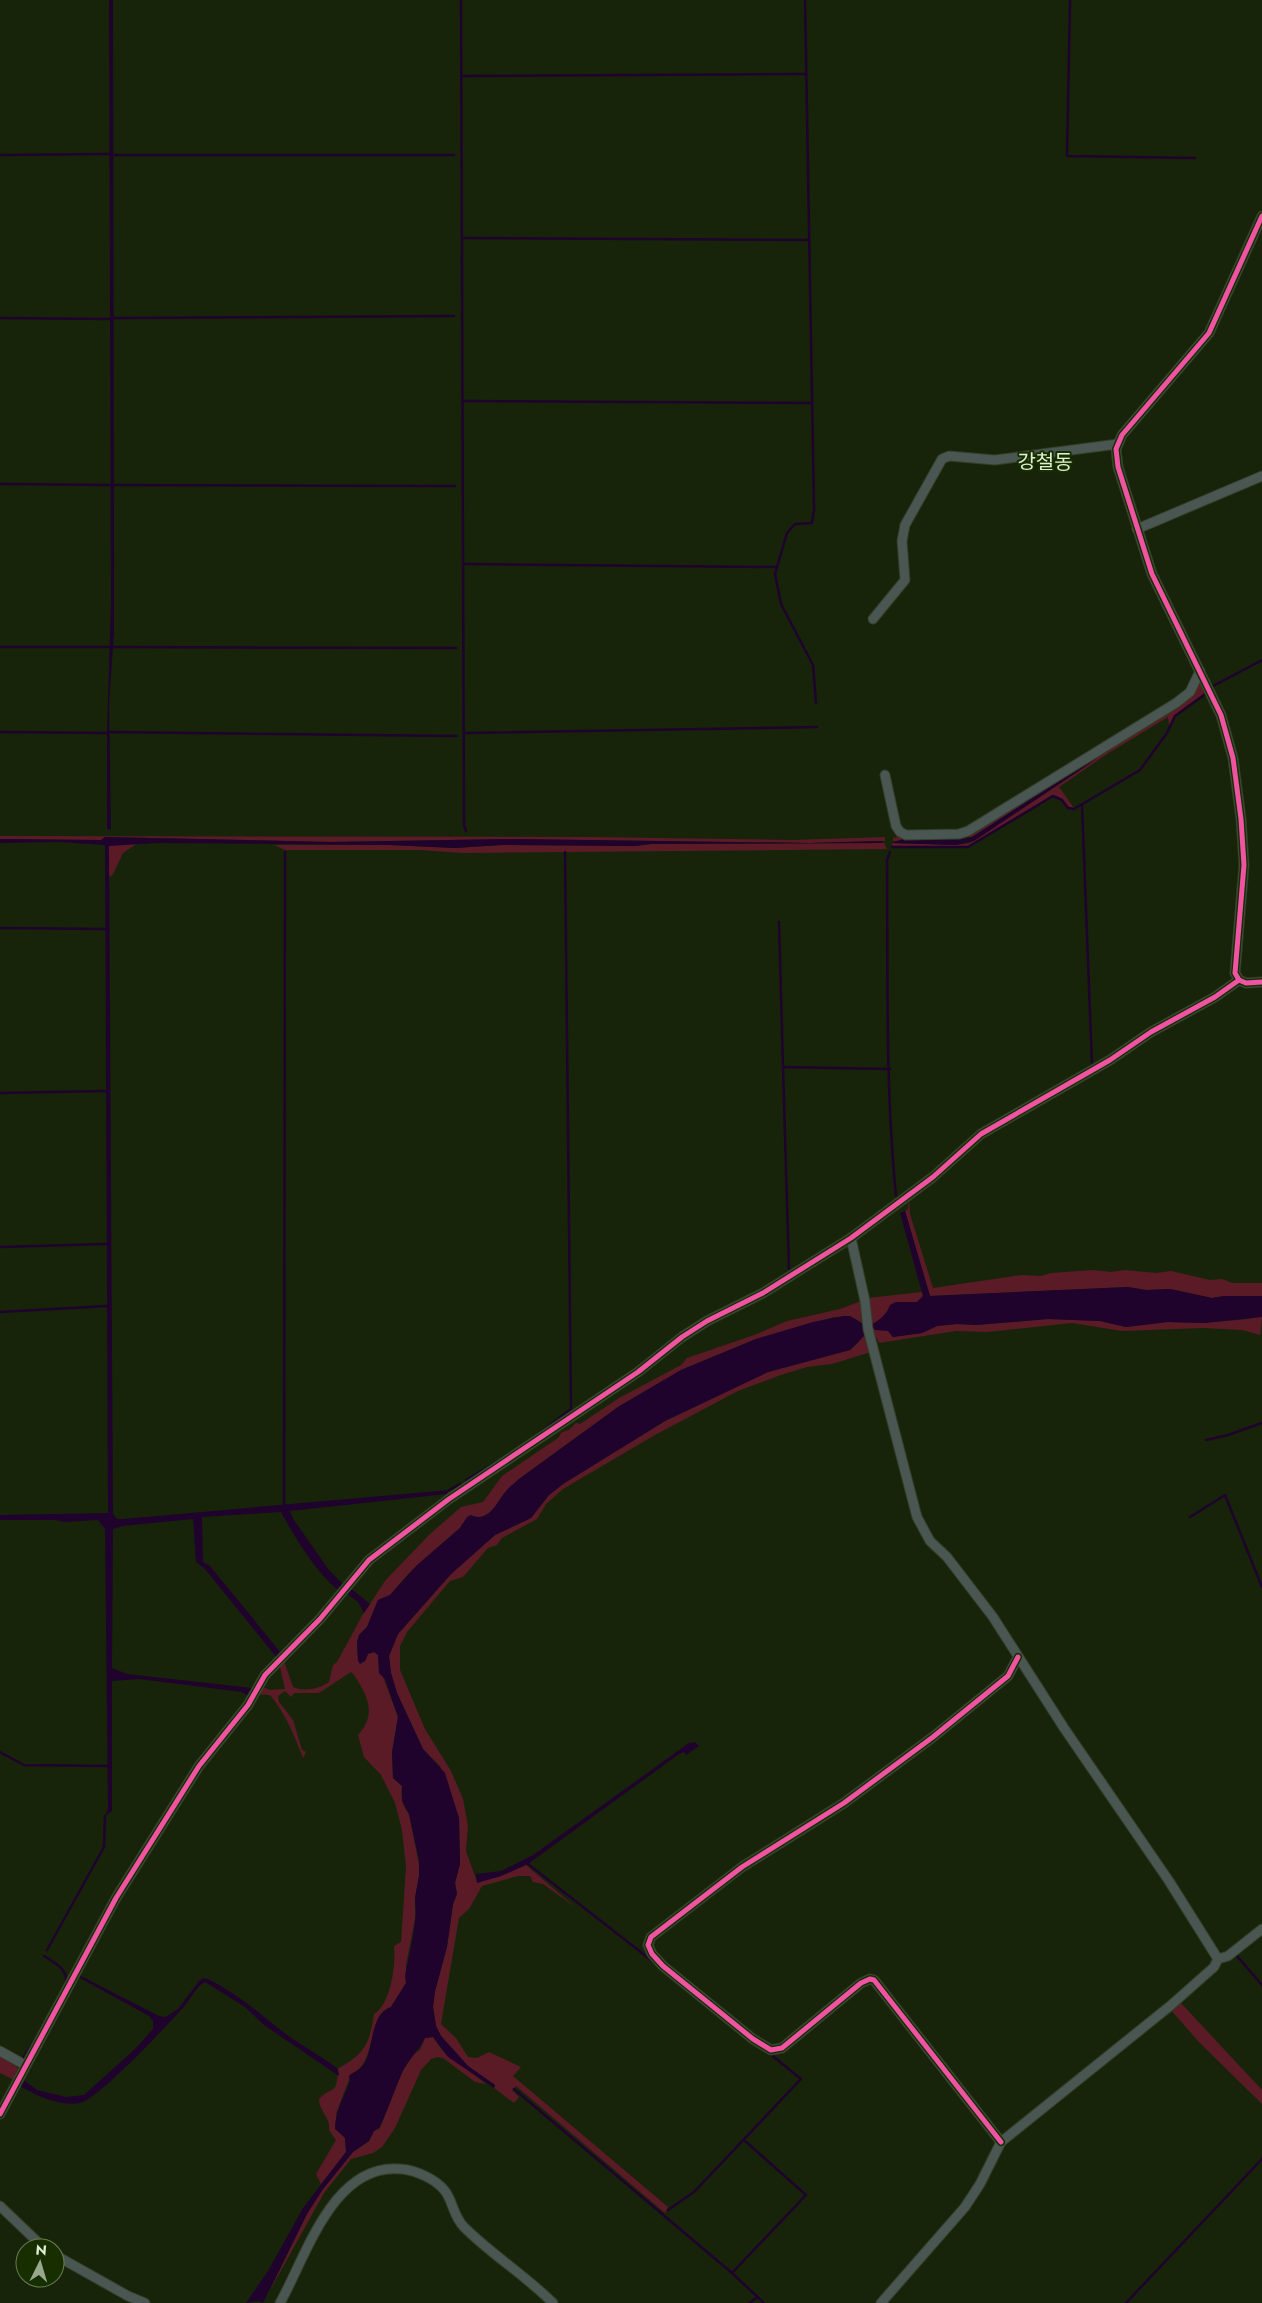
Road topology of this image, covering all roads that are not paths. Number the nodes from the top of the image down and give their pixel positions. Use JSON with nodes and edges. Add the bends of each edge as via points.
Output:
{"nodes":[{"id":1,"x":1262,"y":216,"type":"edge"},
{"id":2,"x":1118,"y":444,"type":"junction"},
{"id":3,"x":1262,"y":476,"type":"edge"},
{"id":4,"x":1137,"y":529,"type":"junction"},
{"id":5,"x":873,"y":619,"type":"dead end"},
{"id":6,"x":1200,"y":671,"type":"junction"},
{"id":7,"x":885,"y":775,"type":"dead end"},
{"id":8,"x":1239,"y":980,"type":"junction"},
{"id":9,"x":1262,"y":982,"type":"edge"},
{"id":10,"x":851,"y":1238,"type":"junction"},
{"id":11,"x":1018,"y":1657,"type":"junction"},
{"id":12,"x":1262,"y":1929,"type":"edge"},
{"id":13,"x":1218,"y":1959,"type":"junction"},
{"id":14,"x":0,"y":2051,"type":"edge"},
{"id":15,"x":25,"y":2065,"type":"junction"},
{"id":16,"x":0,"y":2114,"type":"edge"},
{"id":17,"x":1001,"y":2142,"type":"junction"},
{"id":18,"x":0,"y":2206,"type":"edge"},
{"id":19,"x":34,"y":2238,"type":"edge"},
{"id":20,"x":65,"y":2261,"type":"edge"},
{"id":21,"x":145,"y":2303,"type":"edge"},
{"id":22,"x":280,"y":2303,"type":"edge"},
{"id":23,"x":553,"y":2303,"type":"edge"},
{"id":24,"x":881,"y":2303,"type":"edge"}],
"edges":[{"from":1,"to":2,"type":"street","via":[[1209,333],[1122,435]]},
{"from":2,"to":4,"type":"street","via":[[1118,467]]},
{"from":2,"to":5,"type":"street","via":[[994,460],[949,456],[942,460],[904,525],[905,580]]},
{"from":3,"to":4,"type":"street"},
{"from":4,"to":6,"type":"street","via":[[1152,574]]},
{"from":6,"to":7,"type":"street","via":[[1190,692],[1176,703],[998,814],[959,834],[906,835],[900,832]]},
{"from":6,"to":8,"type":"street","via":[[1224,724],[1237,777],[1244,865],[1235,964]]},
{"from":8,"to":9,"type":"street"},
{"from":8,"to":10,"type":"street","via":[[1110,1060],[981,1134],[933,1177]]},
{"from":10,"to":11,"type":"street","via":[[868,1328],[917,1517],[930,1541],[947,1557]]},
{"from":10,"to":15,"type":"street","via":[[763,1293],[682,1337],[638,1372],[449,1499],[444,1506],[369,1560],[320,1619],[265,1675],[248,1705],[200,1766],[116,1898]]},
{"from":11,"to":13,"type":"street","via":[[1170,1881]]},
{"from":11,"to":17,"type":"street","via":[[1008,1676],[933,1737],[844,1803],[742,1868],[651,1936],[648,1945],[663,1966],[771,2050],[782,2048],[861,1983],[874,1980]]},
{"from":12,"to":13,"type":"street","via":[[1228,1956]]},
{"from":13,"to":17,"type":"street","via":[[1214,1967],[1170,2006]]},
{"from":14,"to":15,"type":"street"},
{"from":15,"to":16,"type":"street"},
{"from":17,"to":24,"type":"street","via":[[965,2207]]},
{"from":18,"to":19,"type":"street"},
{"from":20,"to":21,"type":"street"},
{"from":22,"to":23,"type":"street","via":[[312,2234],[339,2199],[362,2176],[394,2168],[422,2175],[444,2190],[462,2225]]}]}
